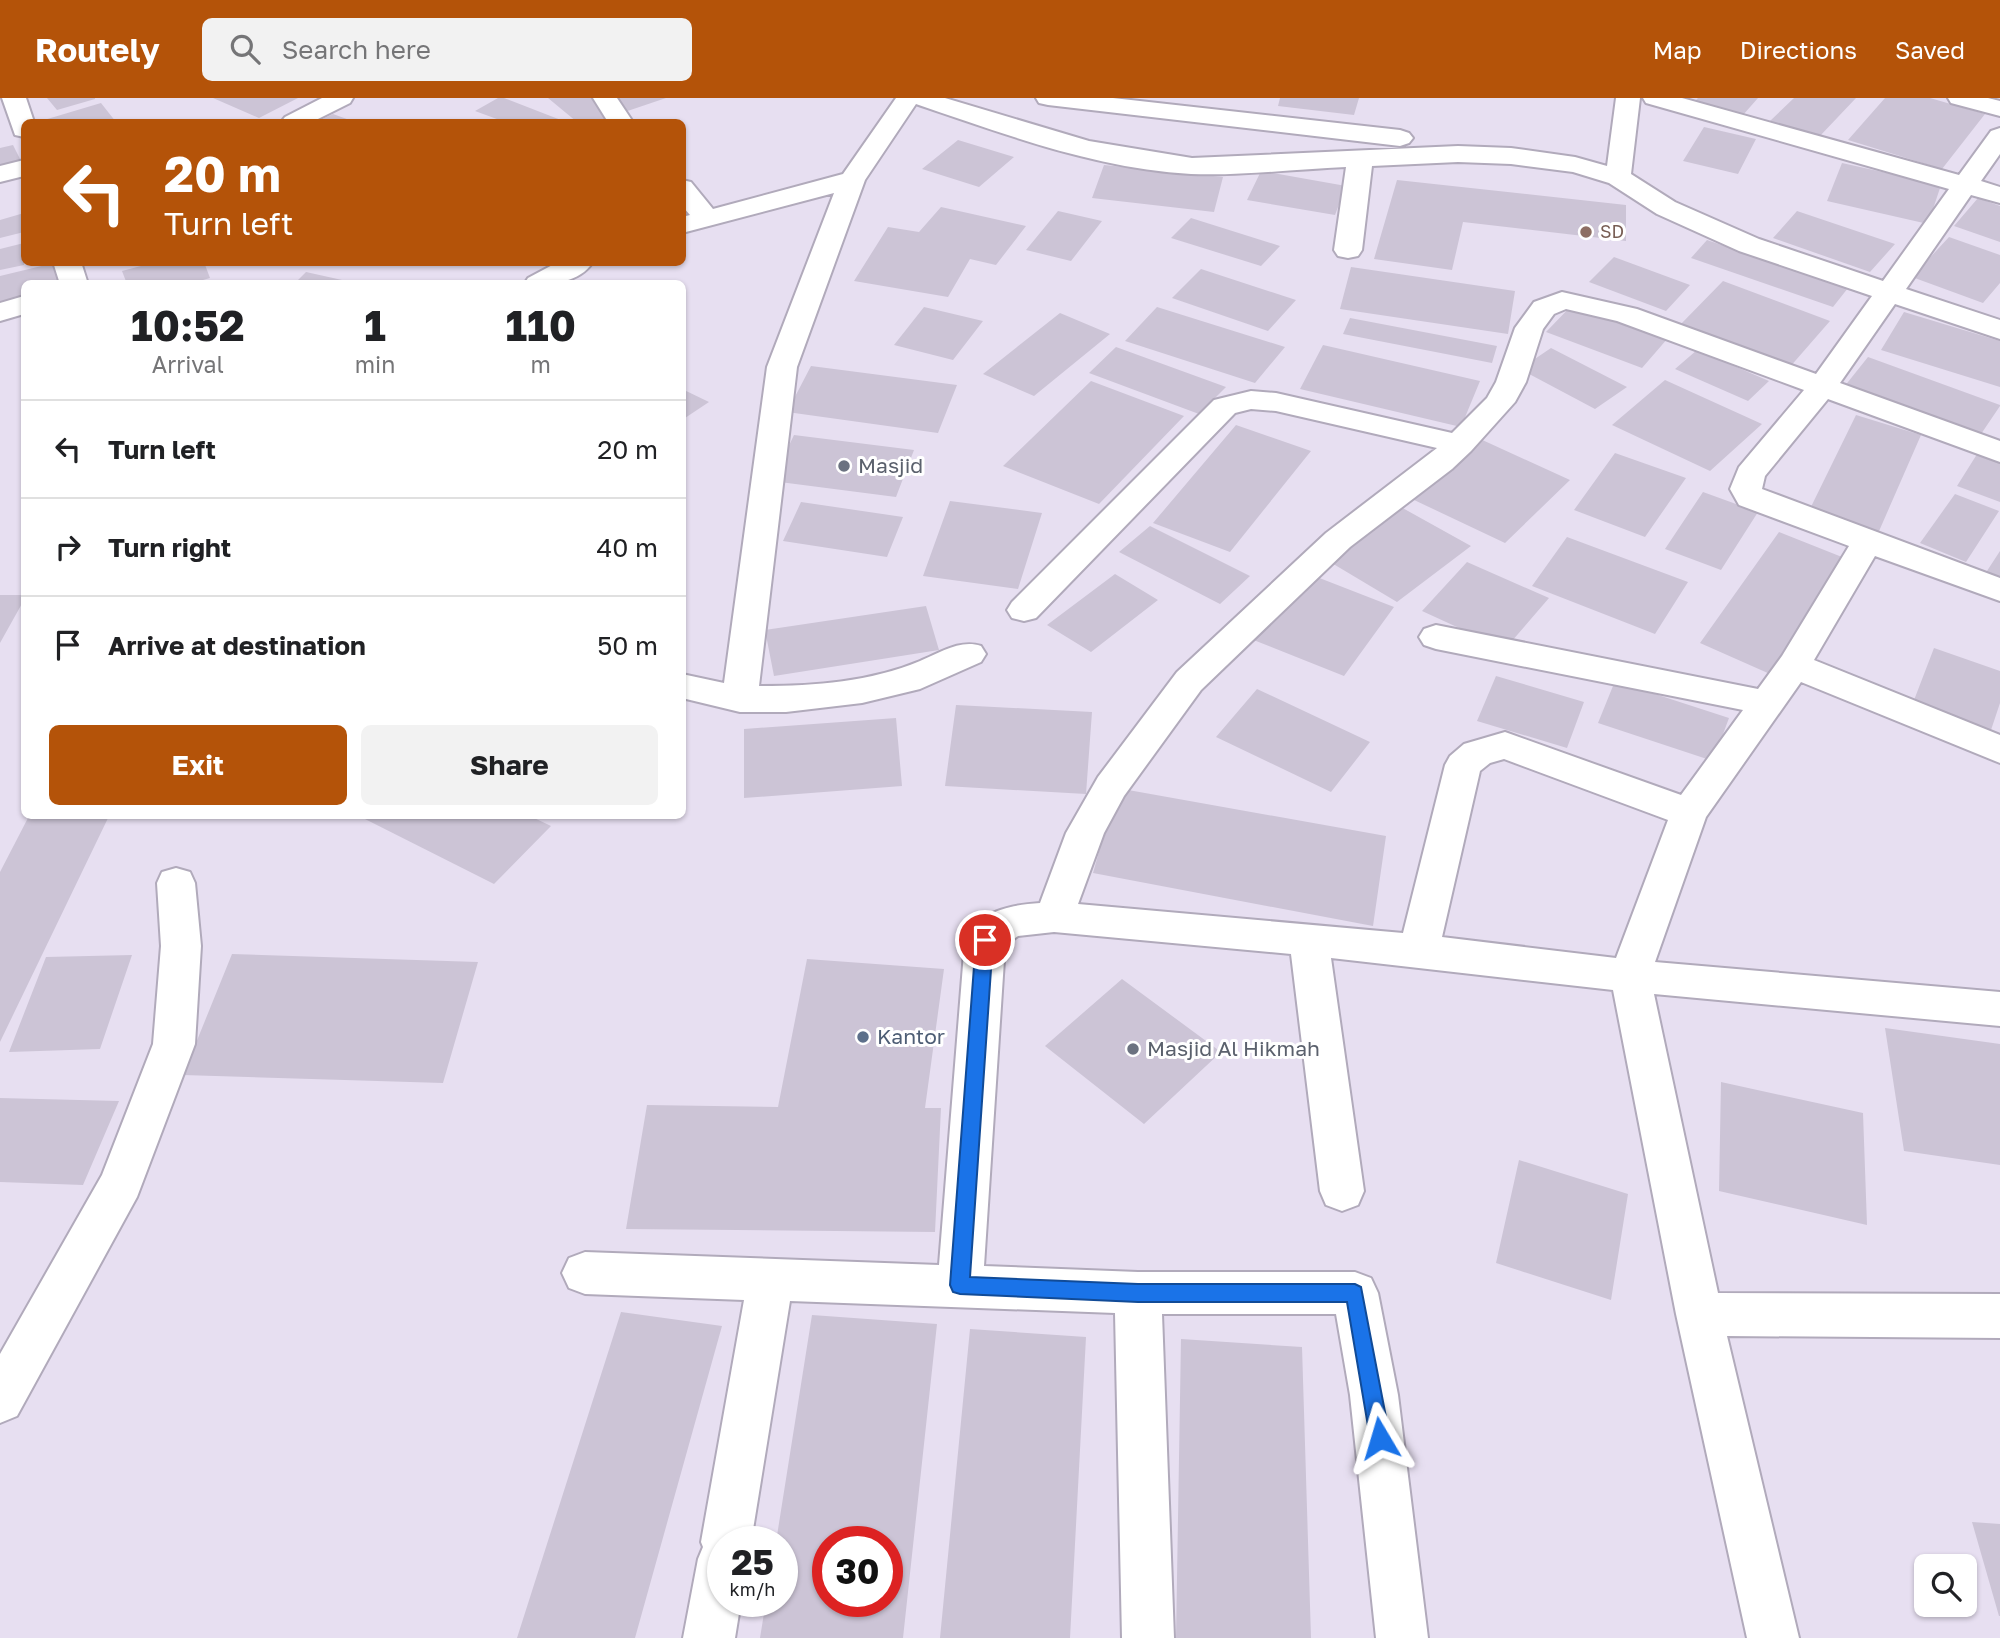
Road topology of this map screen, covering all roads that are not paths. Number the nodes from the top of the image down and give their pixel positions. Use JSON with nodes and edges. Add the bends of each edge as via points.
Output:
{"nodes":[{"id":1,"x":14,"y":98,"type":"edge"},
{"id":2,"x":341,"y":98,"type":"edge"},
{"id":3,"x":606,"y":98,"type":"edge"},
{"id":4,"x":908,"y":98,"type":"edge"},
{"id":5,"x":920,"y":98,"type":"edge"},
{"id":6,"x":1048,"y":98,"type":"edge"},
{"id":7,"x":1628,"y":98,"type":"edge"},
{"id":8,"x":1655,"y":98,"type":"edge"},
{"id":9,"x":1960,"y":98,"type":"edge"},
{"id":10,"x":2000,"y":109,"type":"edge"},
{"id":11,"x":300,"y":119,"type":"edge"},
{"id":12,"x":618,"y":119,"type":"edge"},
{"id":13,"x":21,"y":120,"type":"edge"},
{"id":14,"x":2000,"y":136,"type":"edge"},
{"id":15,"x":1450,"y":144,"type":"dead end"},
{"id":16,"x":1360,"y":158,"type":"junction"},
{"id":17,"x":21,"y":169,"type":"edge"},
{"id":18,"x":0,"y":174,"type":"edge"},
{"id":19,"x":1618,"y":177,"type":"junction"},
{"id":20,"x":852,"y":180,"type":"junction"},
{"id":21,"x":1966,"y":185,"type":"junction"},
{"id":22,"x":2000,"y":195,"type":"edge"},
{"id":23,"x":686,"y":199,"type":"edge"},
{"id":24,"x":694,"y":221,"type":"edge"},
{"id":25,"x":1348,"y":250,"type":"dead end"},
{"id":26,"x":572,"y":266,"type":"edge"},
{"id":27,"x":546,"y":280,"type":"edge"},
{"id":28,"x":1891,"y":293,"type":"junction"},
{"id":29,"x":21,"y":306,"type":"edge"},
{"id":30,"x":0,"y":312,"type":"edge"},
{"id":31,"x":2000,"y":330,"type":"edge"},
{"id":32,"x":1821,"y":389,"type":"junction"},
{"id":33,"x":1460,"y":444,"type":"junction"},
{"id":34,"x":2000,"y":452,"type":"edge"},
{"id":35,"x":1868,"y":541,"type":"junction"},
{"id":36,"x":2000,"y":590,"type":"edge"},
{"id":37,"x":1024,"y":610,"type":"dead end"},
{"id":38,"x":1436,"y":637,"type":"dead end"},
{"id":39,"x":969,"y":654,"type":"dead end"},
{"id":40,"x":1794,"y":665,"type":"junction"},
{"id":41,"x":686,"y":687,"type":"edge"},
{"id":42,"x":740,"y":699,"type":"junction"},
{"id":43,"x":1768,"y":703,"type":"junction"},
{"id":44,"x":2000,"y":751,"type":"edge"},
{"id":45,"x":1689,"y":813,"type":"junction"},
{"id":46,"x":176,"y":883,"type":"dead end"},
{"id":47,"x":1054,"y":917,"type":"junction"},
{"id":48,"x":1309,"y":940,"type":"junction"},
{"id":49,"x":1419,"y":950,"type":"junction"},
{"id":50,"x":1630,"y":976,"type":"junction"},
{"id":51,"x":2000,"y":1009,"type":"edge"},
{"id":52,"x":1342,"y":1191,"type":"dead end"},
{"id":53,"x":584,"y":1273,"type":"dead end"},
{"id":54,"x":771,"y":1279,"type":"junction"},
{"id":55,"x":960,"y":1285,"type":"junction"},
{"id":56,"x":1138,"y":1293,"type":"junction"},
{"id":57,"x":1699,"y":1314,"type":"junction"},
{"id":58,"x":2000,"y":1316,"type":"edge"},
{"id":59,"x":0,"y":1400,"type":"edge"},
{"id":60,"x":729,"y":1526,"type":"edge"},
{"id":61,"x":713,"y":1617,"type":"edge"},
{"id":62,"x":709,"y":1638,"type":"edge"},
{"id":63,"x":1148,"y":1638,"type":"edge"},
{"id":64,"x":1402,"y":1638,"type":"edge"},
{"id":65,"x":1773,"y":1638,"type":"edge"}],
"edges":[{"from":1,"to":13,"type":"street"},
{"from":2,"to":11,"type":"street"},
{"from":3,"to":12,"type":"street"},
{"from":4,"to":20,"type":"street"},
{"from":5,"to":16,"type":"street","via":[[1012,117],[1108,155],[1165,164]]},
{"from":6,"to":15,"type":"street"},
{"from":7,"to":19,"type":"street"},
{"from":8,"to":21,"type":"street"},
{"from":9,"to":10,"type":"street"},
{"from":14,"to":21,"type":"street"},
{"from":16,"to":19,"type":"street","via":[[1511,156]]},
{"from":16,"to":25,"type":"street"},
{"from":17,"to":18,"type":"street"},
{"from":19,"to":28,"type":"street","via":[[1711,230]]},
{"from":20,"to":24,"type":"street"},
{"from":20,"to":42,"type":"street","via":[[782,367]]},
{"from":21,"to":22,"type":"street"},
{"from":21,"to":28,"type":"street"},
{"from":23,"to":24,"type":"street"},
{"from":26,"to":27,"type":"street"},
{"from":28,"to":31,"type":"street"},
{"from":28,"to":32,"type":"street"},
{"from":29,"to":30,"type":"street"},
{"from":32,"to":33,"type":"street","via":[[1626,315],[1562,300],[1544,308],[1529,328],[1500,402]]},
{"from":32,"to":34,"type":"street"},
{"from":32,"to":35,"type":"street","via":[[1750,474],[1746,489],[1750,498],[1766,506]]},
{"from":33,"to":37,"type":"street","via":[[1276,402],[1225,405]]},
{"from":33,"to":47,"type":"street","via":[[1338,540],[1189,681],[1111,787],[1085,832]]},
{"from":35,"to":36,"type":"street"},
{"from":35,"to":40,"type":"street"},
{"from":38,"to":43,"type":"street"},
{"from":39,"to":42,"type":"street","via":[[908,680],[862,691]]},
{"from":40,"to":43,"type":"street"},
{"from":40,"to":44,"type":"street"},
{"from":41,"to":42,"type":"street"},
{"from":43,"to":45,"type":"street"},
{"from":45,"to":49,"type":"street","via":[[1504,745],[1477,753],[1463,765]]},
{"from":45,"to":50,"type":"street"},
{"from":46,"to":59,"type":"street","via":[[181,946],[174,1044],[121,1183]]},
{"from":47,"to":48,"type":"street"},
{"from":47,"to":55,"type":"street","via":[[1007,921],[985,940]]},
{"from":48,"to":49,"type":"street"},
{"from":48,"to":52,"type":"street"},
{"from":49,"to":50,"type":"street"},
{"from":50,"to":51,"type":"street"},
{"from":50,"to":57,"type":"street"},
{"from":53,"to":54,"type":"street"},
{"from":54,"to":55,"type":"street"},
{"from":54,"to":60,"type":"street"},
{"from":55,"to":56,"type":"street"},
{"from":56,"to":63,"type":"street"},
{"from":56,"to":64,"type":"street","via":[[1355,1293],[1374,1395]]},
{"from":57,"to":58,"type":"street"},
{"from":57,"to":65,"type":"street"},
{"from":61,"to":62,"type":"street"}]}
